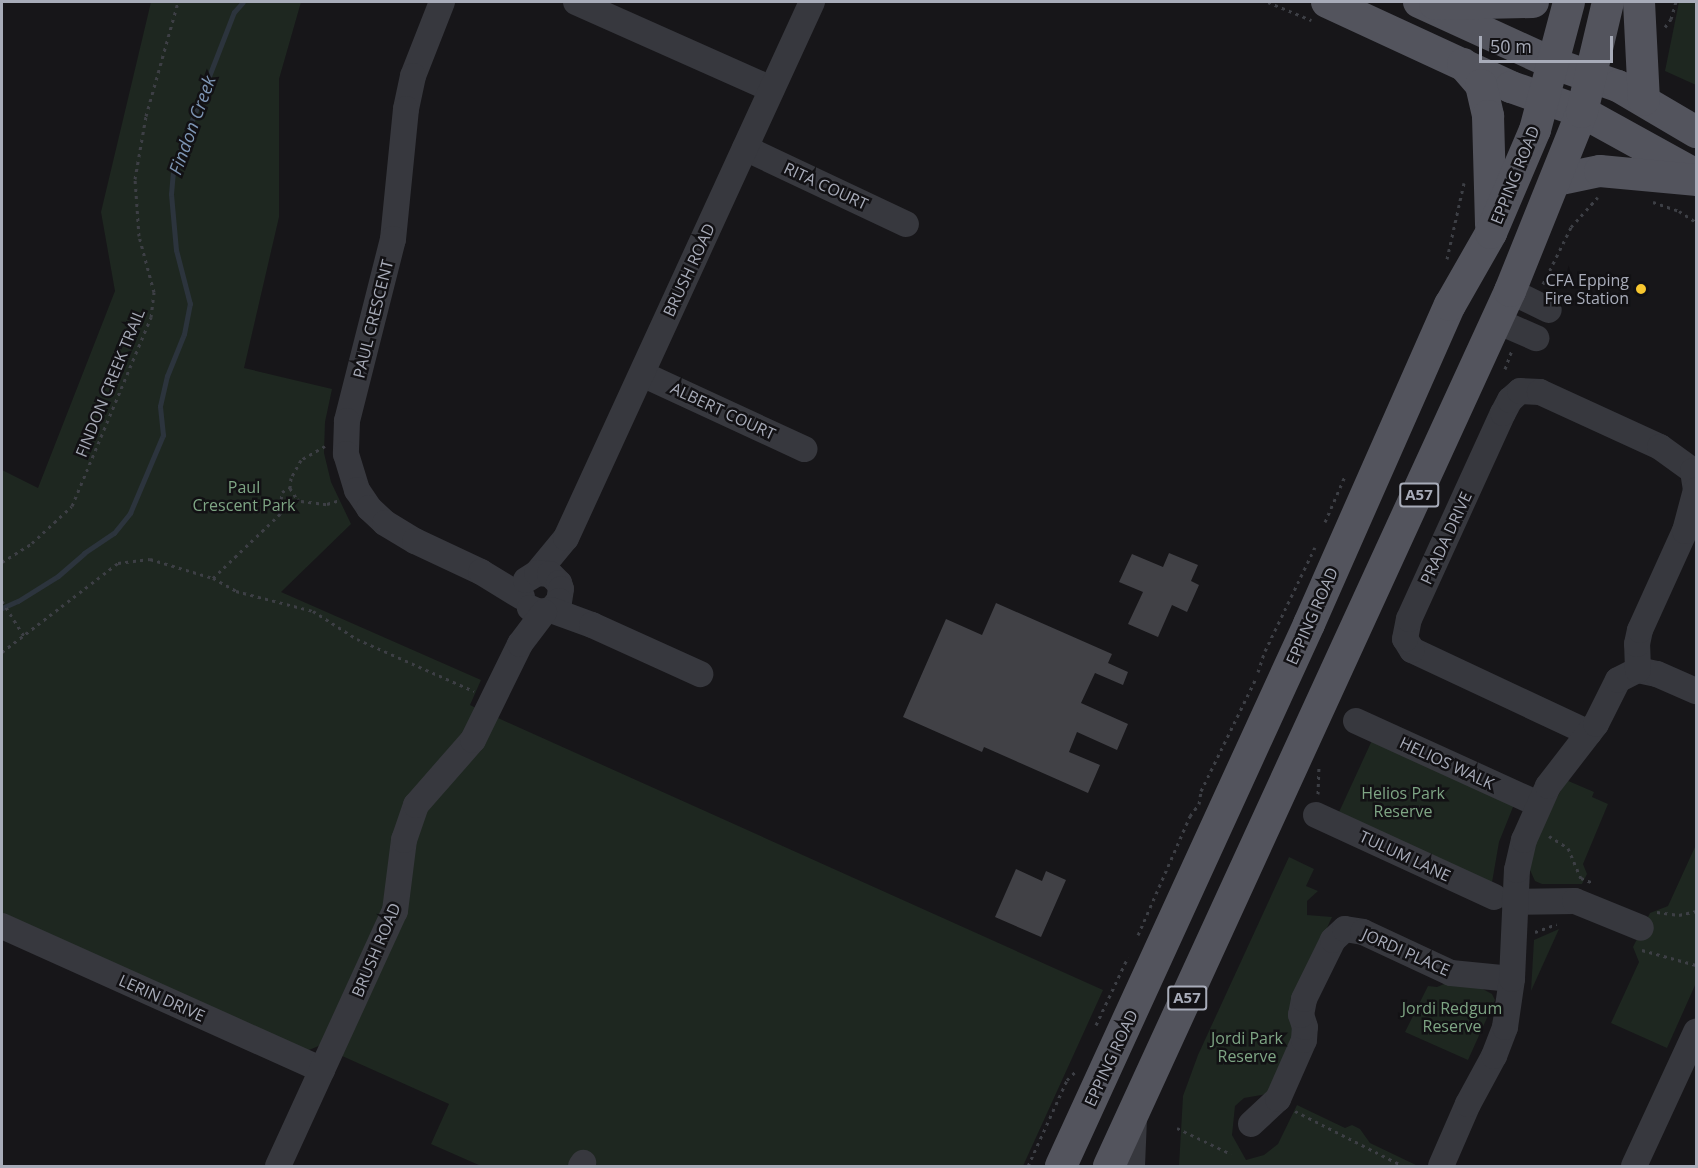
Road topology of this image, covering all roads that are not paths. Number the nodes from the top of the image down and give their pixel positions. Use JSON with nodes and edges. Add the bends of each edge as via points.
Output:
{"nodes":[{"id":1,"x":442,"y":2,"type":"edge"},
{"id":2,"x":576,"y":2,"type":"edge"},
{"id":3,"x":812,"y":2,"type":"edge"},
{"id":4,"x":1328,"y":2,"type":"edge"},
{"id":5,"x":1355,"y":2,"type":"edge"},
{"id":6,"x":1533,"y":2,"type":"edge"},
{"id":7,"x":1569,"y":2,"type":"edge"},
{"id":8,"x":1608,"y":2,"type":"edge"},
{"id":9,"x":1639,"y":2,"type":"edge"},
{"id":10,"x":1422,"y":3,"type":"edge"},
{"id":11,"x":1387,"y":29,"type":"junction"},
{"id":12,"x":1462,"y":63,"type":"junction"},
{"id":13,"x":1552,"y":63,"type":"junction"},
{"id":14,"x":1590,"y":76,"type":"junction"},
{"id":15,"x":771,"y":89,"type":"junction"},
{"id":16,"x":1542,"y":98,"type":"junction"},
{"id":17,"x":1644,"y":100,"type":"junction"},
{"id":18,"x":1582,"y":112,"type":"junction"},
{"id":19,"x":1696,"y":132,"type":"edge"},
{"id":20,"x":745,"y":148,"type":"junction"},
{"id":21,"x":1696,"y":175,"type":"edge"},
{"id":22,"x":1556,"y":180,"type":"junction"},
{"id":23,"x":1696,"y":180,"type":"edge"},
{"id":24,"x":906,"y":224,"type":"dead end"},
{"id":25,"x":1491,"y":233,"type":"junction"},
{"id":26,"x":642,"y":374,"type":"junction"},
{"id":27,"x":1660,"y":447,"type":"junction"},
{"id":28,"x":804,"y":449,"type":"dead end"},
{"id":29,"x":1696,"y":457,"type":"edge"},
{"id":30,"x":1696,"y":481,"type":"edge"},
{"id":31,"x":1696,"y":490,"type":"edge"},
{"id":32,"x":1691,"y":523,"type":"edge"},
{"id":33,"x":541,"y":593,"type":"junction"},
{"id":34,"x":1638,"y":670,"type":"junction"},
{"id":35,"x":700,"y":674,"type":"dead end"},
{"id":36,"x":1696,"y":691,"type":"edge"},
{"id":37,"x":1356,"y":721,"type":"dead end"},
{"id":38,"x":1589,"y":733,"type":"junction"},
{"id":39,"x":1538,"y":804,"type":"junction"},
{"id":40,"x":1316,"y":815,"type":"dead end"},
{"id":41,"x":1504,"y":900,"type":"junction"},
{"id":42,"x":2,"y":926,"type":"edge"},
{"id":43,"x":1642,"y":929,"type":"road end"},
{"id":44,"x":1512,"y":979,"type":"junction"},
{"id":45,"x":1696,"y":1032,"type":"edge"},
{"id":46,"x":322,"y":1070,"type":"junction"},
{"id":47,"x":1135,"y":1113,"type":"junction"},
{"id":48,"x":1251,"y":1124,"type":"dead end"},
{"id":49,"x":278,"y":1167,"type":"edge"},
{"id":50,"x":1061,"y":1167,"type":"edge"},
{"id":51,"x":1109,"y":1167,"type":"edge"},
{"id":52,"x":1132,"y":1167,"type":"edge"},
{"id":53,"x":1441,"y":1167,"type":"edge"},
{"id":54,"x":1634,"y":1167,"type":"edge"}],
"edges":[{"from":1,"to":33,"type":"street","name":"PAUL CRESCENT","via":[[413,76],[393,239],[349,411],[346,454],[350,474],[369,508],[398,532],[482,572]]},
{"from":2,"to":15,"type":"street"},
{"from":3,"to":15,"type":"street","name":"BRUSH ROAD"},
{"from":4,"to":11,"type":"main road"},
{"from":5,"to":11,"type":"street"},
{"from":6,"to":10,"type":"main road"},
{"from":7,"to":13,"type":"main road","name":"EPPING ROAD"},
{"from":8,"to":14,"type":"main road"},
{"from":9,"to":17,"type":"main road"},
{"from":10,"to":13,"type":"main road"},
{"from":11,"to":12,"type":"main road"},
{"from":12,"to":16,"type":"main road"},
{"from":12,"to":25,"type":"main road","via":[[1481,85],[1488,116]]},
{"from":13,"to":14,"type":"main road"},
{"from":13,"to":16,"type":"main road","name":"EPPING ROAD"},
{"from":14,"to":17,"type":"main road"},
{"from":14,"to":18,"type":"main road"},
{"from":15,"to":20,"type":"street","name":"BRUSH ROAD"},
{"from":16,"to":18,"type":"main road"},
{"from":16,"to":25,"type":"main road","name":"EPPING ROAD","via":[[1530,144]]},
{"from":17,"to":19,"type":"main road"},
{"from":18,"to":21,"type":"main road"},
{"from":18,"to":22,"type":"main road"},
{"from":20,"to":24,"type":"street","name":"RITA COURT"},
{"from":20,"to":26,"type":"street","name":"BRUSH ROAD"},
{"from":22,"to":23,"type":"main road","via":[[1600,171]]},
{"from":22,"to":47,"type":"main road","number":"A57","via":[[1531,301],[1518,330]]},
{"from":25,"to":50,"type":"main road","name":"EPPING ROAD","via":[[1450,305]]},
{"from":26,"to":28,"type":"street","name":"ALBERT COURT"},
{"from":26,"to":33,"type":"street","name":"BRUSH ROAD"},
{"from":27,"to":29,"type":"street","name":"PRADA DRIVE"},
{"from":27,"to":30,"type":"street","name":"PRADA DRIVE","via":[[1686,464]]},
{"from":27,"to":38,"type":"street","name":"PRADA DRIVE","via":[[1540,392],[1528,389],[1514,394],[1406,627],[1405,639],[1412,650]]},
{"from":30,"to":31,"type":"street"},
{"from":31,"to":32,"type":"street"},
{"from":32,"to":34,"type":"street","via":[[1640,630]]},
{"from":33,"to":35,"type":"street","via":[[577,622],[592,625]]},
{"from":33,"to":46,"type":"street","name":"BRUSH ROAD","via":[[473,740],[430,787],[413,814],[404,840],[395,911]]},
{"from":34,"to":36,"type":"street"},
{"from":34,"to":38,"type":"street","via":[[1618,680]]},
{"from":37,"to":39,"type":"street","name":"HELIOS WALK"},
{"from":38,"to":39,"type":"street"},
{"from":39,"to":41,"type":"street"},
{"from":40,"to":41,"type":"street","name":"TULUM LANE"},
{"from":41,"to":43,"type":"street","via":[[1575,901]]},
{"from":41,"to":44,"type":"street","via":[[1514,934]]},
{"from":42,"to":46,"type":"street","name":"LERIN DRIVE"},
{"from":44,"to":48,"type":"street","name":"JORDI PLACE","via":[[1451,973],[1362,932],[1345,929],[1333,940],[1304,999],[1304,1040],[1278,1099]]},
{"from":44,"to":53,"type":"street","via":[[1500,1042]]},
{"from":45,"to":54,"type":"street"},
{"from":46,"to":49,"type":"street","name":"BRUSH ROAD"},
{"from":47,"to":51,"type":"main road","number":"A57"},
{"from":47,"to":52,"type":"street"}]}
